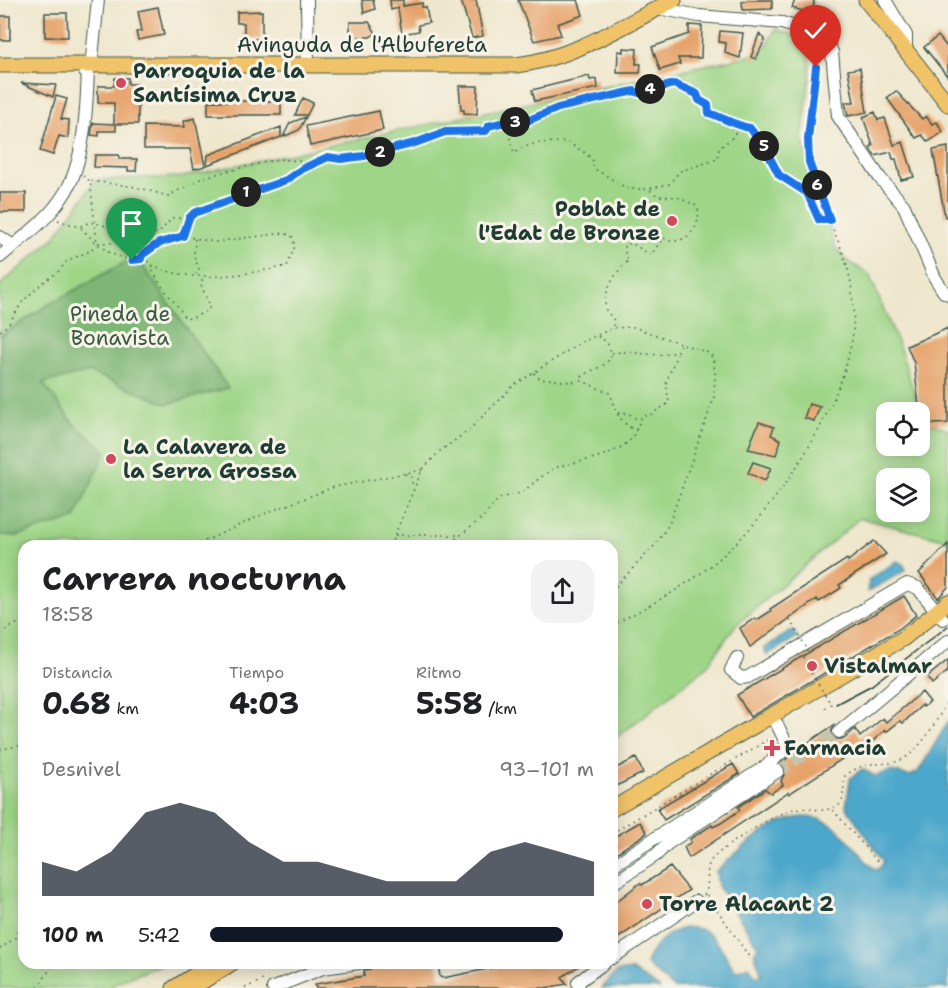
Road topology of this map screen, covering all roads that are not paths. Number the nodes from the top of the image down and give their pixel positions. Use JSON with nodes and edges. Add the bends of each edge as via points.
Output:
{"nodes":[{"id":1,"x":98,"y":0,"type":"edge"},
{"id":2,"x":307,"y":0,"type":"edge"},
{"id":3,"x":674,"y":0,"type":"edge"},
{"id":4,"x":866,"y":0,"type":"edge"},
{"id":5,"x":885,"y":0,"type":"edge"},
{"id":6,"x":658,"y":8,"type":"junction"},
{"id":7,"x":906,"y":51,"type":"junction"},
{"id":8,"x":0,"y":65,"type":"edge"},
{"id":9,"x":88,"y":66,"type":"junction"},
{"id":10,"x":308,"y":66,"type":"junction"},
{"id":11,"x":948,"y":104,"type":"edge"},
{"id":12,"x":0,"y":237,"type":"edge"},
{"id":13,"x":13,"y":246,"type":"junction"},
{"id":14,"x":0,"y":257,"type":"edge"},
{"id":15,"x":948,"y":294,"type":"edge"},
{"id":16,"x":944,"y":611,"type":"edge"},
{"id":17,"x":948,"y":641,"type":"edge"},
{"id":18,"x":737,"y":658,"type":"dead end"},
{"id":19,"x":776,"y":724,"type":"junction"},
{"id":20,"x":839,"y":732,"type":"tunnel mouth"},
{"id":21,"x":778,"y":771,"type":"tunnel mouth"},
{"id":22,"x":618,"y":805,"type":"edge"},
{"id":23,"x":618,"y":816,"type":"edge"},
{"id":24,"x":618,"y":862,"type":"edge"},
{"id":25,"x":618,"y":880,"type":"edge"},
{"id":26,"x":701,"y":898,"type":"road end"},
{"id":27,"x":618,"y":954,"type":"edge"},
{"id":28,"x":204,"y":969,"type":"edge"},
{"id":29,"x":222,"y":969,"type":"edge"},
{"id":30,"x":320,"y":969,"type":"edge"},
{"id":31,"x":595,"y":969,"type":"edge"},
{"id":32,"x":174,"y":988,"type":"edge"},
{"id":33,"x":192,"y":988,"type":"edge"},
{"id":34,"x":273,"y":988,"type":"edge"},
{"id":35,"x":579,"y":988,"type":"edge"}],
"edges":[{"from":1,"to":9,"type":"street"},
{"from":2,"to":10,"type":"street"},
{"from":3,"to":6,"type":"main road","name":"Avinguda de l'Albufereta"},
{"from":4,"to":7,"type":"main road"},
{"from":5,"to":7,"type":"street","via":[[906,35]]},
{"from":6,"to":10,"type":"main road","name":"Avinguda de l'Albufereta","via":[[582,48],[528,64]]},
{"from":6,"to":15,"type":"street","via":[[699,16],[782,23],[827,41],[832,52],[838,116],[904,206],[934,279]]},
{"from":7,"to":11,"type":"main road"},
{"from":8,"to":9,"type":"main road","name":"Avinguda de l'Albufereta"},
{"from":9,"to":10,"type":"main road","name":"Avinguda de l'Albufereta"},
{"from":9,"to":13,"type":"street","via":[[81,81],[75,166],[64,195]]},
{"from":12,"to":13,"type":"street"},
{"from":13,"to":14,"type":"street"},
{"from":16,"to":18,"type":"street","via":[[918,588],[907,584],[748,677],[741,678],[731,670]]},
{"from":16,"to":19,"type":"main road"},
{"from":17,"to":20,"type":"street"},
{"from":19,"to":22,"type":"main road"},
{"from":19,"to":23,"type":"main road"},
{"from":19,"to":24,"type":"street","via":[[788,747],[766,766]]},
{"from":21,"to":25,"type":"street"},
{"from":26,"to":27,"type":"street"},
{"from":28,"to":32,"type":"main road"},
{"from":29,"to":33,"type":"main road"},
{"from":30,"to":34,"type":"street"},
{"from":31,"to":35,"type":"street","via":[[582,978]]}]}
